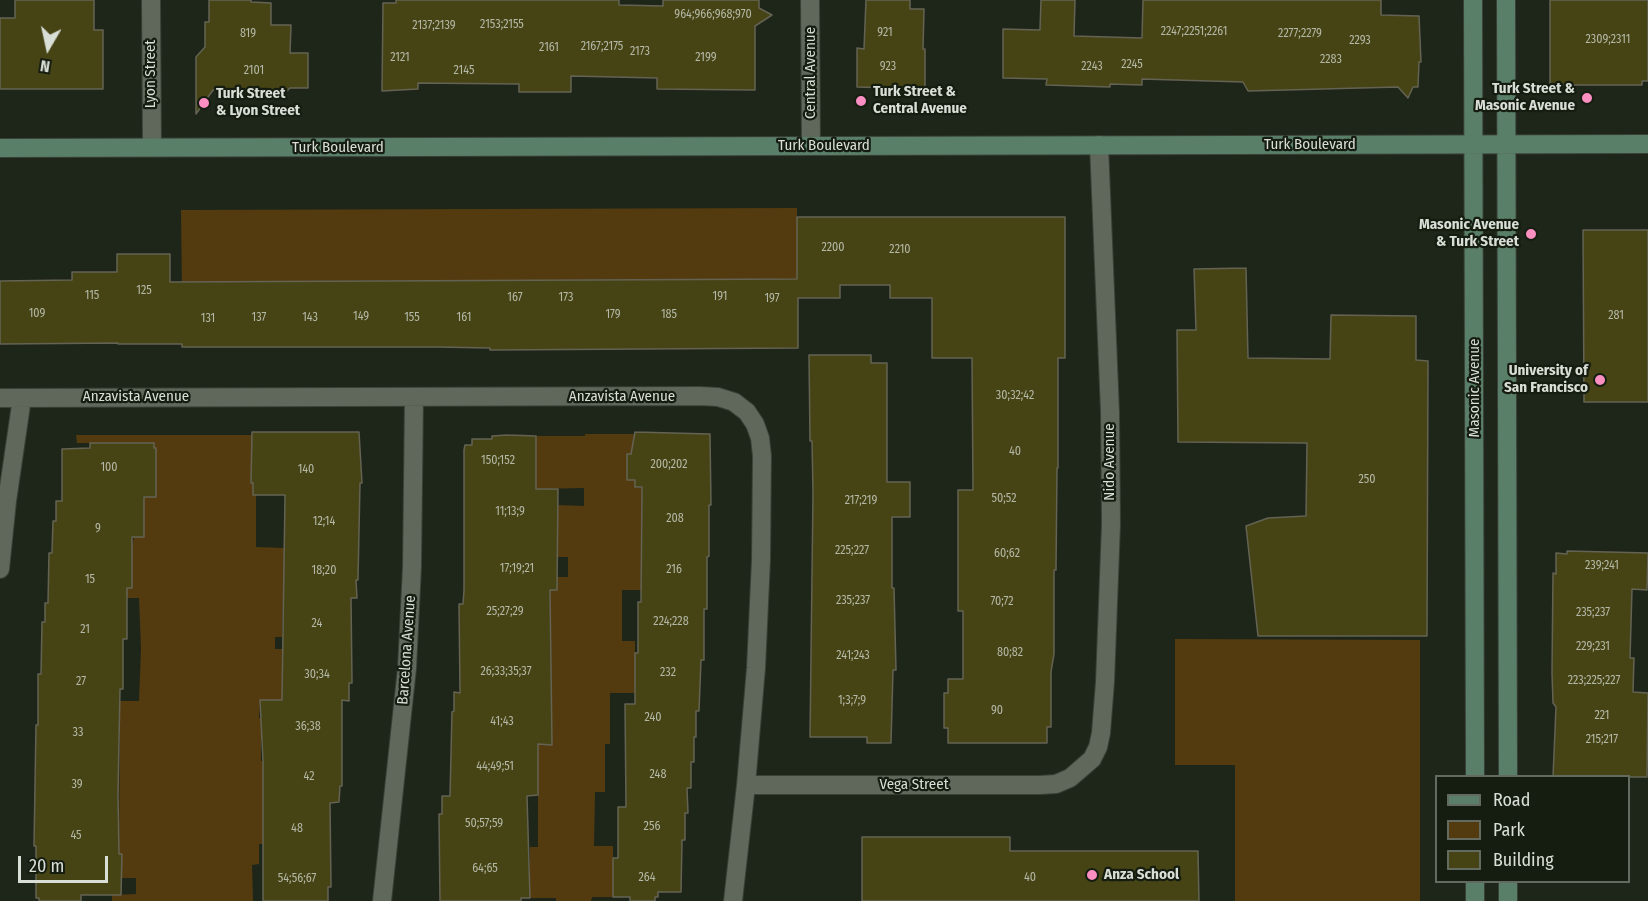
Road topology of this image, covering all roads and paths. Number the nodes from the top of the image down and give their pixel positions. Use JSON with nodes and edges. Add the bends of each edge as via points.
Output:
{"nodes":[{"id":1,"x":151,"y":0,"type":"edge"},
{"id":2,"x":810,"y":0,"type":"edge"},
{"id":3,"x":1473,"y":0,"type":"edge"},
{"id":4,"x":1506,"y":0,"type":"edge"},
{"id":5,"x":1507,"y":144,"type":"junction"},
{"id":6,"x":1648,"y":144,"type":"edge"},
{"id":7,"x":1099,"y":145,"type":"junction"},
{"id":8,"x":1473,"y":145,"type":"junction"},
{"id":9,"x":811,"y":146,"type":"junction"},
{"id":10,"x":152,"y":147,"type":"junction"},
{"id":11,"x":0,"y":148,"type":"edge"},
{"id":12,"x":414,"y":397,"type":"junction"},
{"id":13,"x":0,"y":398,"type":"edge"},
{"id":14,"x":22,"y":398,"type":"junction"},
{"id":15,"x":0,"y":569,"type":"edge"},
{"id":16,"x":1079,"y":772,"type":"joint"},
{"id":17,"x":1475,"y":775,"type":"edge"},
{"id":18,"x":1508,"y":775,"type":"edge"},
{"id":19,"x":747,"y":785,"type":"junction"},
{"id":20,"x":1475,"y":883,"type":"edge"},
{"id":21,"x":1508,"y":883,"type":"edge"},
{"id":22,"x":382,"y":901,"type":"edge"},
{"id":23,"x":733,"y":901,"type":"edge"},
{"id":24,"x":1475,"y":901,"type":"edge"},
{"id":25,"x":1508,"y":901,"type":"edge"}],
"edges":[{"from":1,"to":10,"type":"street","name":"Lyon Street"},
{"from":2,"to":9,"type":"street","name":"Central Avenue"},
{"from":3,"to":8,"type":"main road","name":"Masonic Avenue"},
{"from":4,"to":5,"type":"main road"},
{"from":5,"to":6,"type":"main road","name":"Turk Boulevard"},
{"from":5,"to":8,"type":"main road","name":"Turk Boulevard"},
{"from":5,"to":18,"type":"main road"},
{"from":7,"to":8,"type":"main road","name":"Turk Boulevard"},
{"from":7,"to":9,"type":"main road","name":"Turk Boulevard"},
{"from":7,"to":16,"type":"street","name":"Nido Avenue","via":[[1110,412],[1110,588],[1101,733],[1092,759]]},
{"from":8,"to":17,"type":"main road","name":"Masonic Avenue"},
{"from":9,"to":10,"type":"main road","name":"Turk Boulevard"},
{"from":10,"to":11,"type":"main road","name":"Turk Boulevard"},
{"from":12,"to":14,"type":"street","name":"Anzavista Avenue"},
{"from":12,"to":19,"type":"street","name":"Anzavista Avenue","via":[[709,397],[734,402],[747,412],[760,438],[762,456],[759,614]]},
{"from":12,"to":22,"type":"street","name":"Barcelona Avenue","via":[[407,668]]},
{"from":13,"to":14,"type":"street","name":"Anzavista Avenue"},
{"from":14,"to":15,"type":"street"},
{"from":16,"to":19,"type":"street","name":"Vega Street","via":[[1056,784],[1040,785]]},
{"from":19,"to":23,"type":"street","name":"Anzavista Avenue"},
{"from":20,"to":24,"type":"main road"},
{"from":21,"to":25,"type":"main road"}]}
